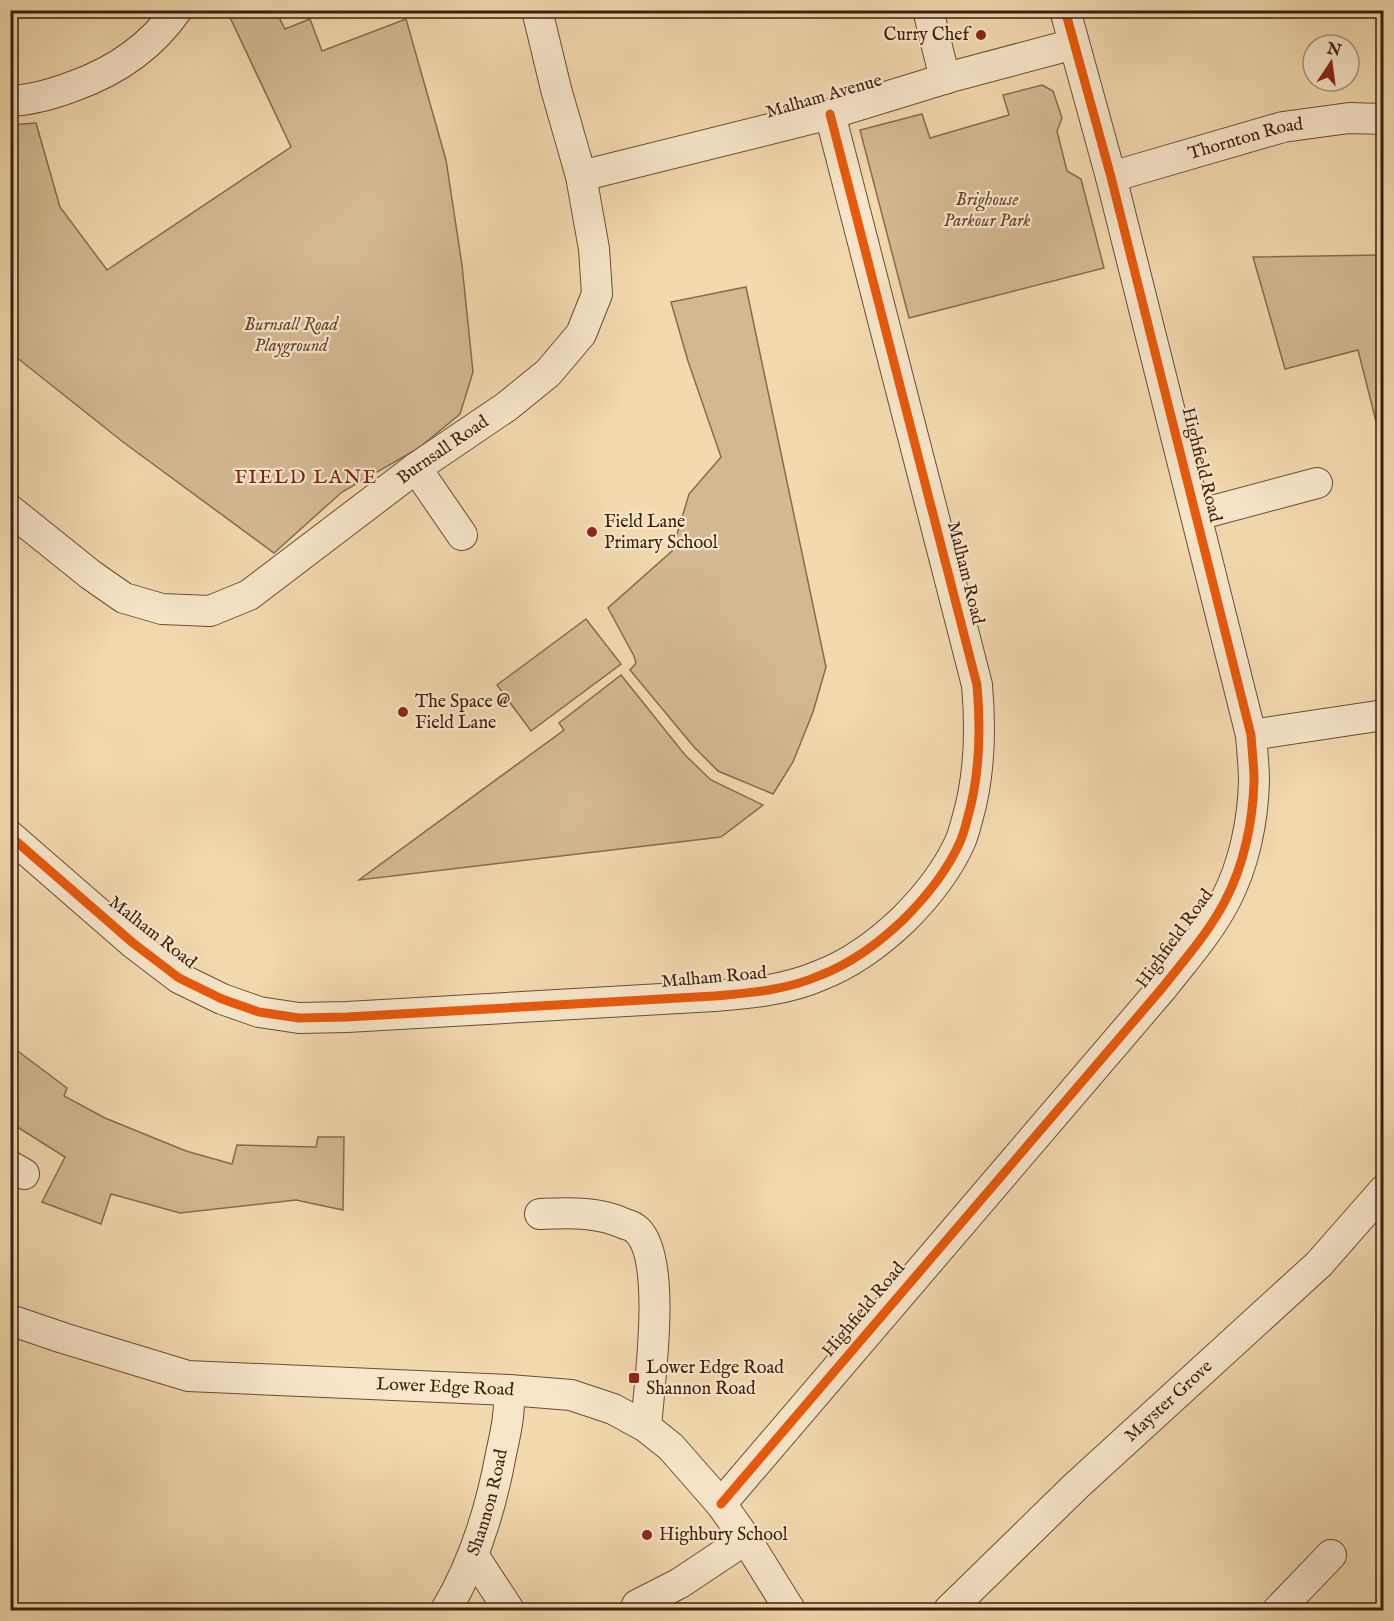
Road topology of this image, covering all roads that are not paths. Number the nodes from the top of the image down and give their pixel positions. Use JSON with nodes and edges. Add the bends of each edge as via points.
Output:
{"nodes":[{"id":1,"x":177,"y":10,"type":"edge"},
{"id":2,"x":537,"y":10,"type":"edge"},
{"id":3,"x":928,"y":10,"type":"edge"},
{"id":4,"x":1065,"y":10,"type":"edge"},
{"id":5,"x":1074,"y":44,"type":"junction"},
{"id":6,"x":952,"y":82,"type":"junction"},
{"id":7,"x":10,"y":101,"type":"edge"},
{"id":8,"x":830,"y":114,"type":"junction"},
{"id":9,"x":1383,"y":119,"type":"edge"},
{"id":10,"x":581,"y":176,"type":"junction"},
{"id":11,"x":1111,"y":177,"type":"junction"},
{"id":12,"x":416,"y":468,"type":"junction"},
{"id":13,"x":1317,"y":483,"type":"dead end"},
{"id":14,"x":10,"y":510,"type":"edge"},
{"id":15,"x":1197,"y":515,"type":"junction"},
{"id":16,"x":462,"y":535,"type":"dead end"},
{"id":17,"x":1383,"y":715,"type":"edge"},
{"id":18,"x":1251,"y":735,"type":"junction"},
{"id":19,"x":10,"y":836,"type":"edge"},
{"id":20,"x":1383,"y":1190,"type":"edge"},
{"id":21,"x":540,"y":1214,"type":"dead end"},
{"id":22,"x":10,"y":1320,"type":"edge"},
{"id":23,"x":509,"y":1390,"type":"junction"},
{"id":24,"x":646,"y":1427,"type":"junction"},
{"id":25,"x":721,"y":1504,"type":"junction"},
{"id":26,"x":746,"y":1539,"type":"junction"},
{"id":27,"x":473,"y":1555,"type":"junction"},
{"id":28,"x":1331,"y":1555,"type":"dead end"},
{"id":29,"x":677,"y":1600,"type":"edge"},
{"id":30,"x":446,"y":1611,"type":"edge"},
{"id":31,"x":509,"y":1611,"type":"edge"},
{"id":32,"x":635,"y":1611,"type":"edge"},
{"id":33,"x":790,"y":1611,"type":"edge"},
{"id":34,"x":949,"y":1611,"type":"edge"},
{"id":35,"x":1278,"y":1611,"type":"edge"}],
"edges":[{"from":1,"to":7,"type":"street","via":[[154,39],[119,66],[57,93]]},
{"from":2,"to":10,"type":"street","name":"Burnsall Road"},
{"from":3,"to":6,"type":"street"},
{"from":4,"to":5,"type":"street","name":"Highfield Road"},
{"from":5,"to":6,"type":"street","name":"Malham Avenue"},
{"from":5,"to":11,"type":"street","name":"Highfield Road"},
{"from":6,"to":8,"type":"street","name":"Malham Avenue"},
{"from":8,"to":10,"type":"street","name":"Malham Avenue"},
{"from":8,"to":19,"type":"street","name":"Malham Road","via":[[977,685],[980,715],[977,771],[960,841],[943,873],[919,904],[882,940],[821,975],[760,992],[299,1018],[259,1012],[179,978]]},
{"from":9,"to":11,"type":"street","name":"Thornton Road","via":[[1349,118],[1283,127]]},
{"from":10,"to":12,"type":"street","name":"Burnsall Road","via":[[594,249],[597,294],[580,334],[548,374]]},
{"from":11,"to":15,"type":"street","name":"Highfield Road"},
{"from":12,"to":14,"type":"street","name":"Burnsall Road","via":[[249,595],[210,611],[162,609],[124,598]]},
{"from":12,"to":16,"type":"street"},
{"from":13,"to":15,"type":"street"},
{"from":15,"to":18,"type":"street","name":"Highfield Road"},
{"from":17,"to":18,"type":"street"},
{"from":18,"to":25,"type":"street","name":"Highfield Road","via":[[1254,779],[1248,830],[1235,878],[1212,922],[1163,987]]},
{"from":20,"to":34,"type":"street","name":"Mayster Grove","via":[[1319,1264],[1076,1486]]},
{"from":21,"to":24,"type":"street","via":[[600,1215],[636,1229],[644,1241],[654,1293]]},
{"from":22,"to":23,"type":"street","name":"Lower Edge Road","via":[[188,1376]]},
{"from":23,"to":24,"type":"street","name":"Lower Edge Road","via":[[571,1395],[613,1409]]},
{"from":23,"to":27,"type":"street","name":"Shannon Road","via":[[510,1411],[494,1489]]},
{"from":24,"to":25,"type":"street","name":"Lower Edge Road","via":[[671,1447]]},
{"from":25,"to":26,"type":"street","name":"Lower Edge Road"},
{"from":26,"to":29,"type":"street"},
{"from":26,"to":33,"type":"street","name":"Lower Edge Road"},
{"from":27,"to":30,"type":"street","name":"Shannon Road"},
{"from":27,"to":31,"type":"street"},
{"from":28,"to":35,"type":"street"},
{"from":29,"to":32,"type":"street","via":[[637,1605]]}]}
